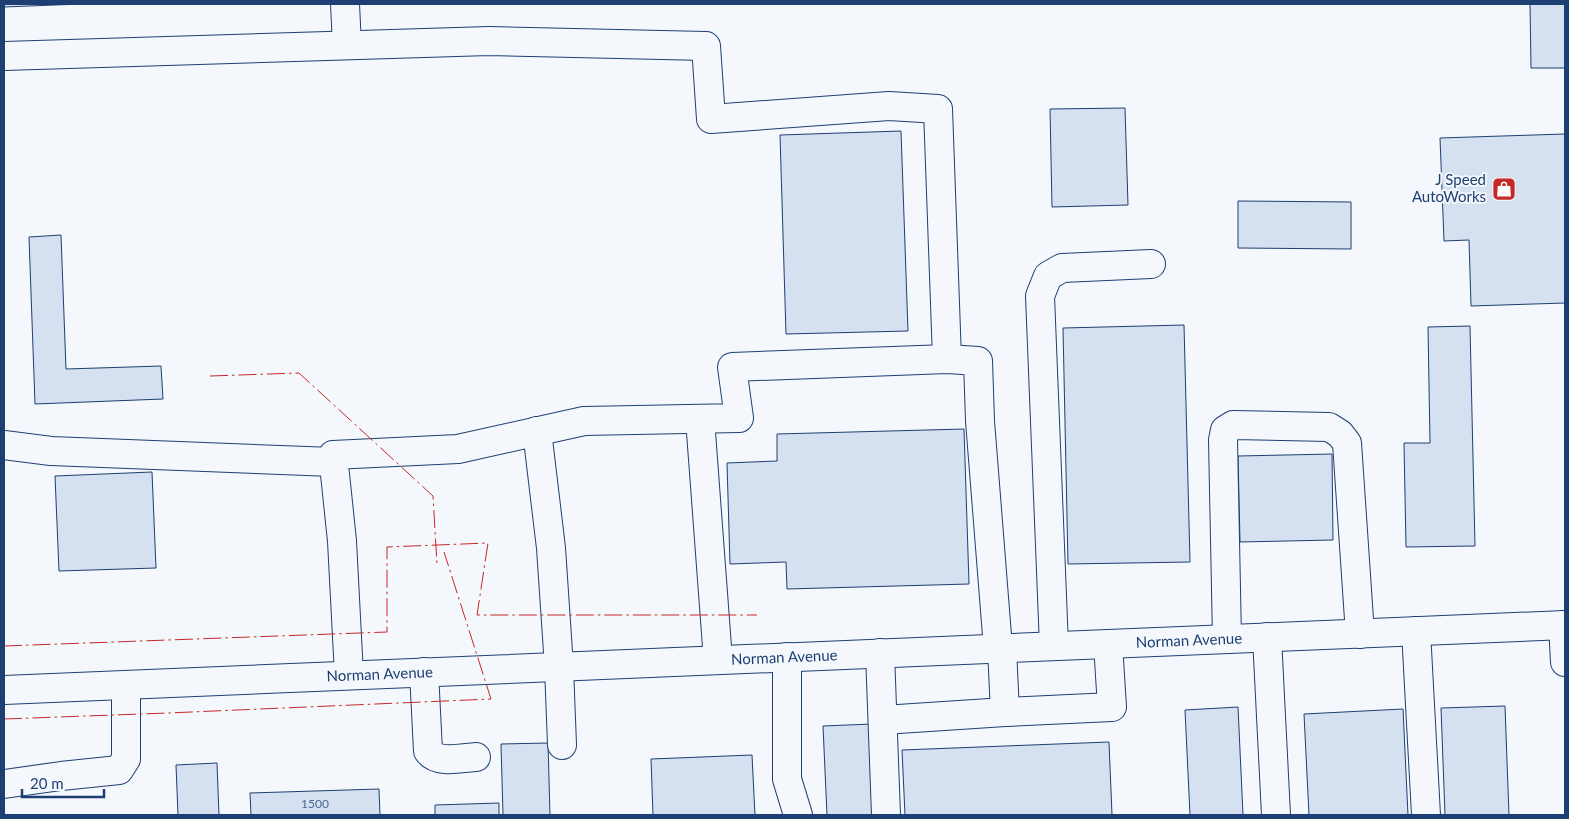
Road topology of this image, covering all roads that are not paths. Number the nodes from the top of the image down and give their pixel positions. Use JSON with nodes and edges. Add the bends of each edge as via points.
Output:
{"nodes":[{"id":1,"x":346,"y":4,"type":"edge"},
{"id":2,"x":348,"y":45,"type":"junction"},
{"id":3,"x":4,"y":56,"type":"edge"},
{"id":4,"x":1151,"y":264,"type":"dead end"},
{"id":5,"x":947,"y":359,"type":"junction"},
{"id":6,"x":700,"y":419,"type":"junction"},
{"id":7,"x":537,"y":431,"type":"junction"},
{"id":8,"x":4,"y":445,"type":"edge"},
{"id":9,"x":333,"y":462,"type":"junction"},
{"id":10,"x":1564,"y":625,"type":"edge"},
{"id":11,"x":1416,"y":631,"type":"junction"},
{"id":12,"x":1360,"y":634,"type":"junction"},
{"id":13,"x":1267,"y":638,"type":"junction"},
{"id":14,"x":1228,"y":639,"type":"junction"},
{"id":15,"x":1108,"y":644,"type":"junction"},
{"id":16,"x":1054,"y":646,"type":"junction"},
{"id":17,"x":1000,"y":648,"type":"junction"},
{"id":18,"x":880,"y":653,"type":"junction"},
{"id":19,"x":786,"y":657,"type":"junction"},
{"id":20,"x":718,"y":660,"type":"junction"},
{"id":21,"x":1565,"y":662,"type":"edge"},
{"id":22,"x":559,"y":667,"type":"junction"},
{"id":23,"x":424,"y":672,"type":"junction"},
{"id":24,"x":349,"y":675,"type":"junction"},
{"id":25,"x":126,"y":685,"type":"junction"},
{"id":26,"x":4,"y":690,"type":"edge"},
{"id":27,"x":1005,"y":712,"type":"junction"},
{"id":28,"x":883,"y":720,"type":"junction"},
{"id":29,"x":562,"y":745,"type":"dead end"},
{"id":30,"x":476,"y":757,"type":"dead end"},
{"id":31,"x":4,"y":784,"type":"edge"},
{"id":32,"x":798,"y":815,"type":"edge"},
{"id":33,"x":886,"y":815,"type":"edge"},
{"id":34,"x":1276,"y":815,"type":"edge"},
{"id":35,"x":1426,"y":815,"type":"edge"}],
"edges":[{"from":1,"to":2,"type":"street"},
{"from":2,"to":3,"type":"street"},
{"from":2,"to":5,"type":"street","via":[[489,41],[706,46],[711,119],[889,106],[938,109]]},
{"from":4,"to":16,"type":"street","via":[[1062,268],[1048,276],[1040,296]]},
{"from":5,"to":6,"type":"street","via":[[732,367],[739,418]]},
{"from":5,"to":17,"type":"street","via":[[978,361],[980,421]]},
{"from":6,"to":7,"type":"street","via":[[584,421]]},
{"from":6,"to":20,"type":"street"},
{"from":7,"to":9,"type":"street","via":[[458,449],[333,455]]},
{"from":7,"to":22,"type":"street","via":[[551,548]]},
{"from":8,"to":9,"type":"street","via":[[50,451]]},
{"from":9,"to":24,"type":"street","via":[[342,541]]},
{"from":10,"to":11,"type":"street","name":"Norman Avenue"},
{"from":10,"to":21,"type":"street"},
{"from":11,"to":12,"type":"street","name":"Norman Avenue"},
{"from":11,"to":35,"type":"street"},
{"from":12,"to":13,"type":"street","name":"Norman Avenue"},
{"from":12,"to":14,"type":"street","via":[[1347,443],[1328,427],[1233,425],[1225,430],[1223,440]]},
{"from":13,"to":14,"type":"street","name":"Norman Avenue"},
{"from":13,"to":34,"type":"street"},
{"from":14,"to":15,"type":"street","name":"Norman Avenue"},
{"from":15,"to":16,"type":"street","name":"Norman Avenue"},
{"from":15,"to":27,"type":"street","via":[[1112,707]]},
{"from":16,"to":17,"type":"street","name":"Norman Avenue"},
{"from":17,"to":18,"type":"street","name":"Norman Avenue"},
{"from":17,"to":27,"type":"street"},
{"from":18,"to":19,"type":"street","name":"Norman Avenue"},
{"from":18,"to":28,"type":"street"},
{"from":19,"to":20,"type":"street","name":"Norman Avenue"},
{"from":19,"to":32,"type":"street","via":[[787,779]]},
{"from":20,"to":22,"type":"street","name":"Norman Avenue"},
{"from":22,"to":23,"type":"street","name":"Norman Avenue"},
{"from":22,"to":29,"type":"street"},
{"from":23,"to":24,"type":"street","name":"Norman Avenue"},
{"from":23,"to":30,"type":"street","via":[[428,751],[439,759]]},
{"from":24,"to":25,"type":"street","name":"Norman Avenue"},
{"from":25,"to":26,"type":"street","name":"Norman Avenue"},
{"from":25,"to":31,"type":"street","via":[[126,759],[119,770]]},
{"from":27,"to":28,"type":"street"},
{"from":28,"to":33,"type":"street"}]}
